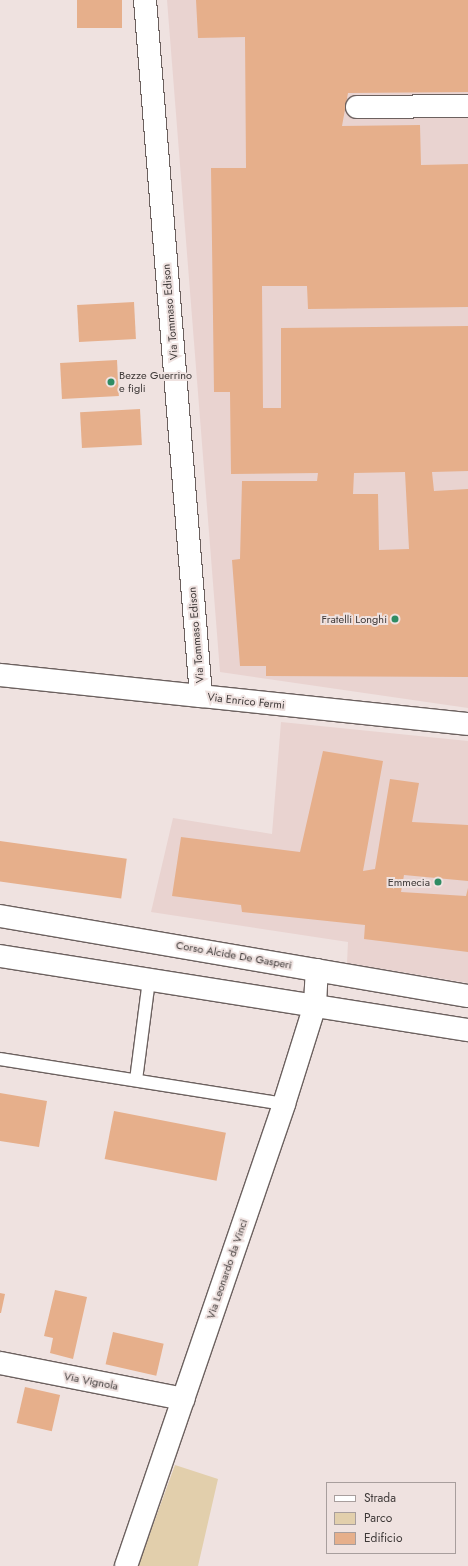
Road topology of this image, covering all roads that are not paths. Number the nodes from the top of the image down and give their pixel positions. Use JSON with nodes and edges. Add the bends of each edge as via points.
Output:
{"nodes":[{"id":1,"x":145,"y":0,"type":"edge"},
{"id":2,"x":468,"y":106,"type":"edge"},
{"id":3,"x":357,"y":107,"type":"dead end"},
{"id":4,"x":0,"y":675,"type":"edge"},
{"id":5,"x":201,"y":696,"type":"junction"},
{"id":6,"x":468,"y":724,"type":"edge"},
{"id":7,"x":0,"y":916,"type":"edge"},
{"id":8,"x":0,"y":956,"type":"edge"},
{"id":9,"x":317,"y":970,"type":"junction"},
{"id":10,"x":149,"y":980,"type":"junction"},
{"id":11,"x":468,"y":996,"type":"edge"},
{"id":12,"x":314,"y":1005,"type":"junction"},
{"id":13,"x":468,"y":1030,"type":"edge"},
{"id":14,"x":0,"y":1059,"type":"edge"},
{"id":15,"x":136,"y":1080,"type":"junction"},
{"id":16,"x":284,"y":1104,"type":"junction"},
{"id":17,"x":0,"y":1364,"type":"edge"},
{"id":18,"x":183,"y":1399,"type":"junction"},
{"id":19,"x":126,"y":1566,"type":"edge"}],
"edges":[{"from":1,"to":5,"type":"street","name":"Via Tommaso Edison"},
{"from":2,"to":3,"type":"street"},
{"from":4,"to":5,"type":"street","name":"Via Enrico Fermi"},
{"from":5,"to":6,"type":"street","name":"Via Enrico Fermi"},
{"from":7,"to":9,"type":"street","name":"Corso Alcide De Gasperi"},
{"from":8,"to":10,"type":"street"},
{"from":9,"to":11,"type":"street","name":"Corso Alcide De Gasperi"},
{"from":9,"to":12,"type":"street","name":"Via Leonardo da Vinci"},
{"from":10,"to":12,"type":"street"},
{"from":10,"to":15,"type":"lane"},
{"from":12,"to":13,"type":"street"},
{"from":12,"to":16,"type":"street","name":"Via Leonardo da Vinci"},
{"from":14,"to":15,"type":"lane"},
{"from":15,"to":16,"type":"lane"},
{"from":16,"to":18,"type":"street","name":"Via Leonardo da Vinci"},
{"from":17,"to":18,"type":"street","name":"Via Vignola"},
{"from":18,"to":19,"type":"street","name":"Via Leonardo da Vinci"}]}
